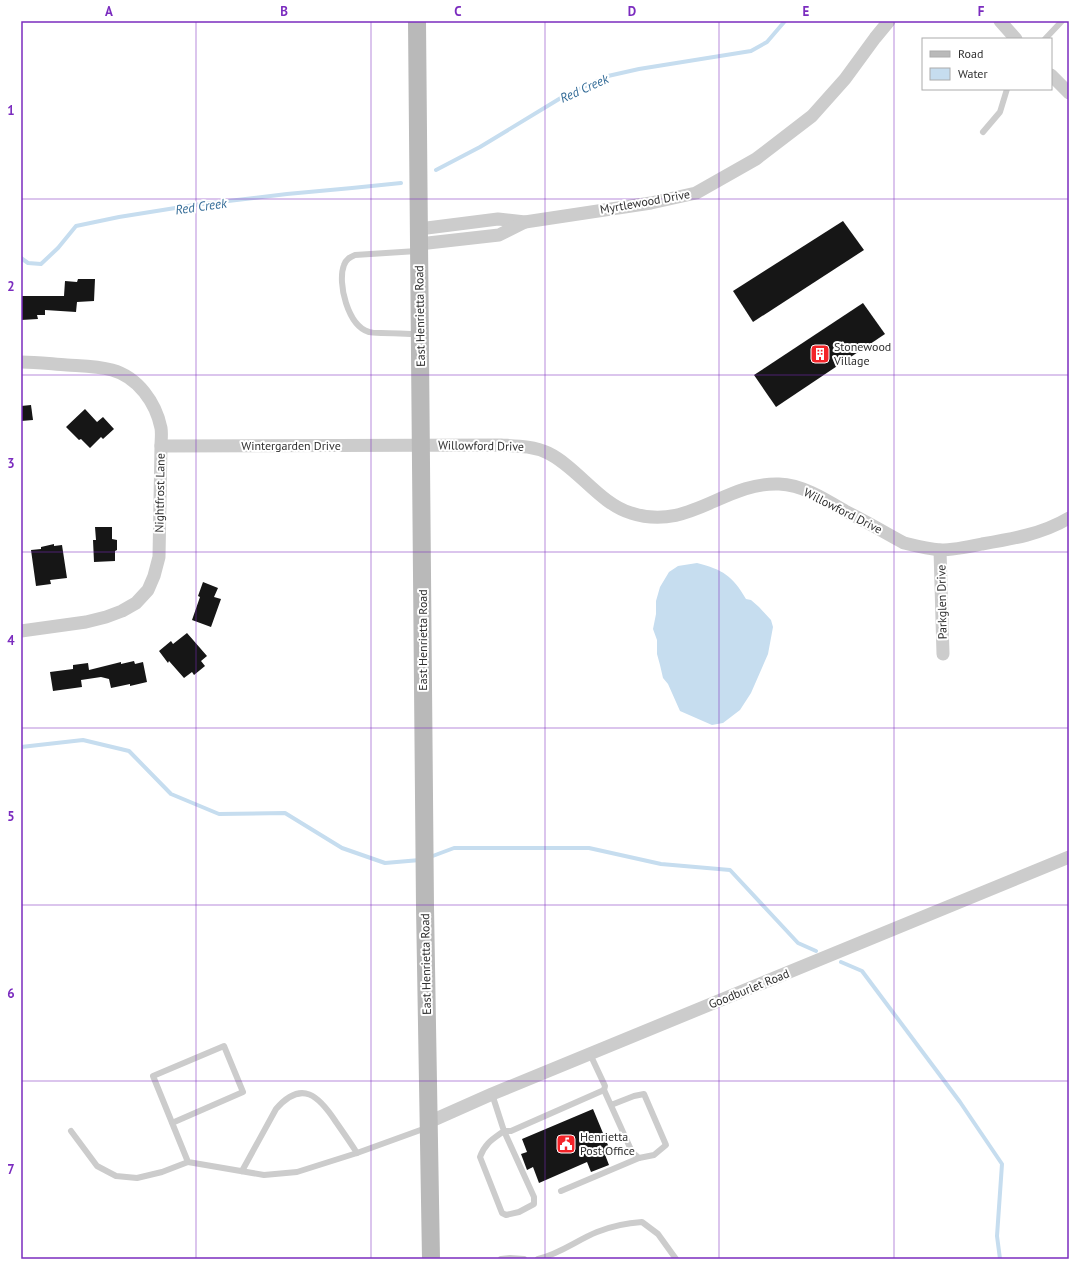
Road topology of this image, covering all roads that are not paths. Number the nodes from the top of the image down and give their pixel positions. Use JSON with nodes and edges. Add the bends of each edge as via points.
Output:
{"nodes":[{"id":1,"x":417,"y":21,"type":"edge"},
{"id":2,"x":889,"y":21,"type":"edge"},
{"id":3,"x":1000,"y":21,"type":"edge"},
{"id":4,"x":1062,"y":21,"type":"edge"},
{"id":5,"x":1015,"y":38,"type":"edge"},
{"id":6,"x":1046,"y":38,"type":"edge"},
{"id":7,"x":1052,"y":76,"type":"edge"},
{"id":8,"x":1007,"y":90,"type":"edge"},
{"id":9,"x":1069,"y":93,"type":"edge"},
{"id":10,"x":983,"y":132,"type":"dead end"},
{"id":11,"x":419,"y":241,"type":"junction"},
{"id":12,"x":420,"y":334,"type":"junction"},
{"id":13,"x":21,"y":362,"type":"edge"},
{"id":14,"x":421,"y":445,"type":"junction"},
{"id":15,"x":162,"y":446,"type":"junction"},
{"id":16,"x":1069,"y":518,"type":"edge"},
{"id":17,"x":940,"y":550,"type":"junction"},
{"id":18,"x":21,"y":631,"type":"edge"},
{"id":19,"x":943,"y":654,"type":"dead end"},
{"id":20,"x":1069,"y":857,"type":"edge"},
{"id":21,"x":590,"y":1054,"type":"junction"},
{"id":22,"x":604,"y":1090,"type":"junction"},
{"id":23,"x":492,"y":1094,"type":"junction"},
{"id":24,"x":611,"y":1105,"type":"junction"},
{"id":25,"x":172,"y":1123,"type":"junction"},
{"id":26,"x":429,"y":1124,"type":"junction"},
{"id":27,"x":504,"y":1130,"type":"junction"},
{"id":28,"x":71,"y":1131,"type":"dead end"},
{"id":29,"x":357,"y":1153,"type":"junction"},
{"id":30,"x":639,"y":1158,"type":"junction"},
{"id":31,"x":188,"y":1162,"type":"junction"},
{"id":32,"x":242,"y":1171,"type":"junction"},
{"id":33,"x":561,"y":1191,"type":"dead end"},
{"id":34,"x":431,"y":1259,"type":"edge"},
{"id":35,"x":501,"y":1259,"type":"edge"},
{"id":36,"x":524,"y":1259,"type":"edge"},
{"id":37,"x":538,"y":1259,"type":"edge"},
{"id":38,"x":676,"y":1259,"type":"edge"}],
"edges":[{"from":1,"to":11,"type":"main road","name":"East Henrietta Road"},
{"from":2,"to":11,"type":"street","name":"Myrtlewood Drive","via":[[845,79],[812,116],[756,159],[696,193],[651,203],[524,222],[498,219]]},
{"from":3,"to":5,"type":"street"},
{"from":4,"to":6,"type":"lane"},
{"from":7,"to":9,"type":"street"},
{"from":8,"to":10,"type":"lane","via":[[1000,112]]},
{"from":11,"to":12,"type":"main road","name":"East Henrietta Road"},
{"from":11,"to":12,"type":"lane","via":[[355,255],[344,263],[342,272],[348,310],[359,327],[369,332]]},
{"from":12,"to":14,"type":"main road","name":"East Henrietta Road"},
{"from":13,"to":15,"type":"street","name":"Nightfrost Lane","via":[[98,367],[114,370],[129,378],[151,400],[161,429]]},
{"from":14,"to":15,"type":"street","name":"Wintergarden Drive"},
{"from":14,"to":17,"type":"street","name":"Willowford Drive","via":[[528,446],[548,453],[560,461],[617,506],[630,513],[648,517],[670,517],[688,513],[748,487],[764,484],[798,487],[904,543]]},
{"from":14,"to":26,"type":"main road","name":"East Henrietta Road"},
{"from":15,"to":18,"type":"street","name":"Nightfrost Lane","via":[[159,557],[148,590],[122,611],[106,617]]},
{"from":16,"to":17,"type":"street","name":"Willowford Drive","via":[[1028,536]]},
{"from":17,"to":19,"type":"street","name":"Parkglen Drive"},
{"from":20,"to":21,"type":"street","name":"Goodburlet Road"},
{"from":21,"to":22,"type":"lane","via":[[605,1086]]},
{"from":21,"to":23,"type":"street","name":"Goodburlet Road"},
{"from":22,"to":24,"type":"lane"},
{"from":22,"to":27,"type":"lane","via":[[511,1131]]},
{"from":23,"to":26,"type":"street","name":"Goodburlet Road"},
{"from":23,"to":27,"type":"lane"},
{"from":24,"to":30,"type":"lane","via":[[632,1152]]},
{"from":24,"to":30,"type":"lane","via":[[644,1094],[666,1145],[654,1155]]},
{"from":25,"to":25,"type":"lane","via":[[152,1076],[224,1046],[243,1092]]},
{"from":25,"to":31,"type":"lane"},
{"from":26,"to":29,"type":"lane"},
{"from":26,"to":34,"type":"main road","name":"East Henrietta Road"},
{"from":27,"to":27,"type":"lane","via":[[483,1148],[480,1157],[502,1213],[506,1216],[534,1204],[534,1197]]},
{"from":28,"to":31,"type":"lane","via":[[97,1166],[116,1176],[137,1178]]},
{"from":29,"to":32,"type":"lane","via":[[297,1172],[264,1175]]},
{"from":29,"to":32,"type":"lane","via":[[326,1106],[312,1095],[297,1094],[282,1102],[276,1109]]},
{"from":30,"to":33,"type":"lane"},
{"from":31,"to":32,"type":"lane"},
{"from":35,"to":36,"type":"lane"},
{"from":37,"to":38,"type":"lane","via":[[551,1256],[596,1232],[625,1223],[642,1222],[658,1234]]}]}
